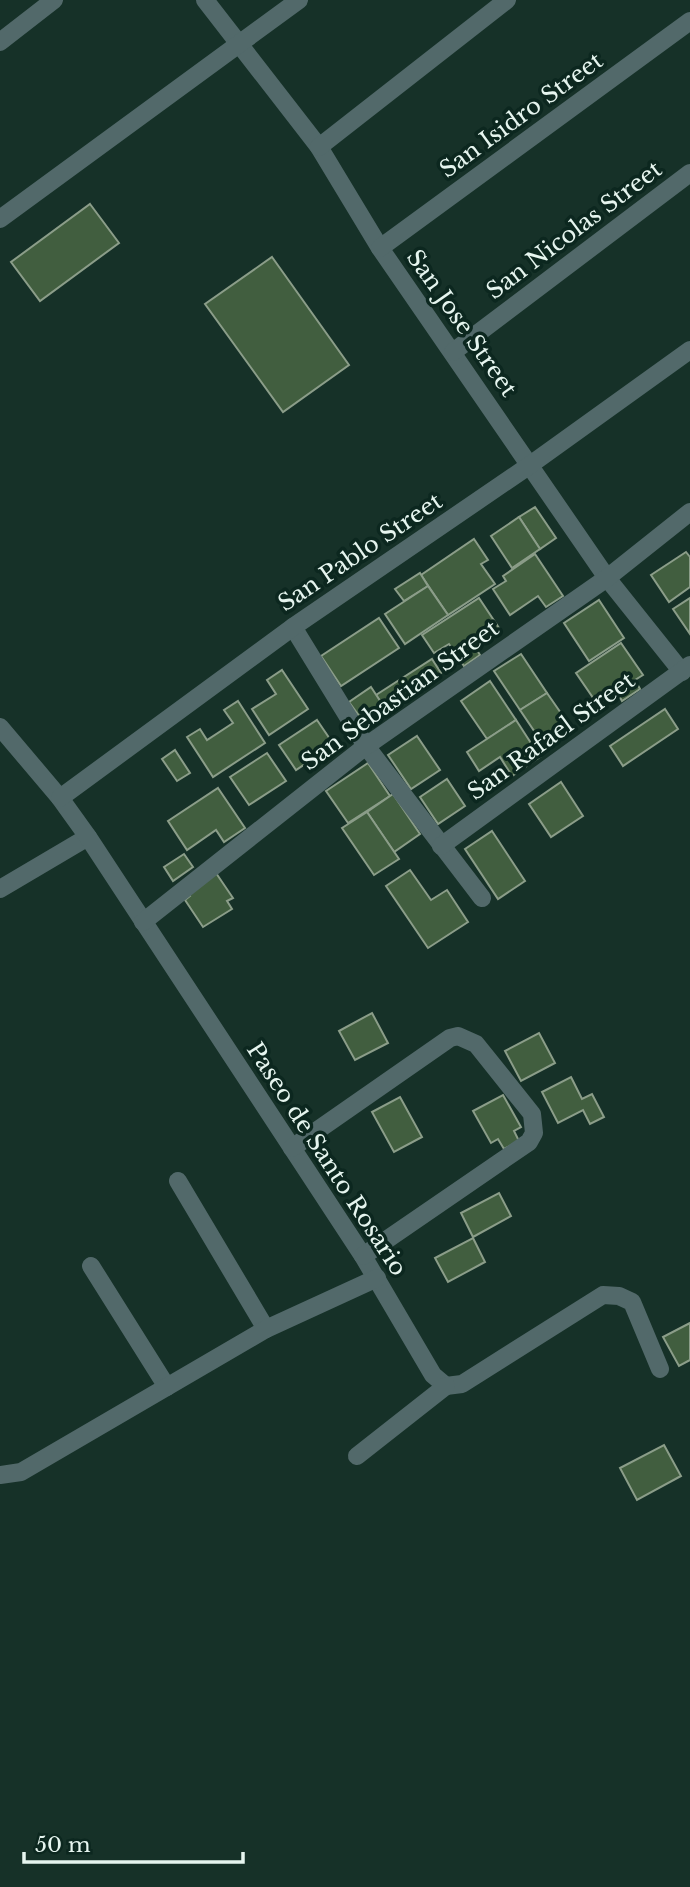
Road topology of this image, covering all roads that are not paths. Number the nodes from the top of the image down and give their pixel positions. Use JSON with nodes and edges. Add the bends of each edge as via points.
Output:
{"nodes":[{"id":1,"x":54,"y":0,"type":"edge"},
{"id":2,"x":205,"y":0,"type":"edge"},
{"id":3,"x":299,"y":0,"type":"edge"},
{"id":4,"x":507,"y":0,"type":"edge"},
{"id":5,"x":690,"y":21,"type":"edge"},
{"id":6,"x":0,"y":42,"type":"edge"},
{"id":7,"x":239,"y":45,"type":"junction"},
{"id":8,"x":319,"y":147,"type":"junction"},
{"id":9,"x":690,"y":173,"type":"edge"},
{"id":10,"x":0,"y":219,"type":"edge"},
{"id":11,"x":380,"y":248,"type":"junction"},
{"id":12,"x":690,"y":350,"type":"edge"},
{"id":13,"x":453,"y":352,"type":"junction"},
{"id":14,"x":530,"y":466,"type":"junction"},
{"id":15,"x":690,"y":512,"type":"edge"},
{"id":16,"x":607,"y":578,"type":"junction"},
{"id":17,"x":293,"y":627,"type":"junction"},
{"id":18,"x":686,"y":668,"type":"edge"},
{"id":19,"x":0,"y":727,"type":"edge"},
{"id":20,"x":366,"y":746,"type":"junction"},
{"id":21,"x":60,"y":798,"type":"junction"},
{"id":22,"x":88,"y":837,"type":"junction"},
{"id":23,"x":441,"y":846,"type":"junction"},
{"id":24,"x":0,"y":889,"type":"edge"},
{"id":25,"x":482,"y":898,"type":"dead end"},
{"id":26,"x":143,"y":922,"type":"junction"},
{"id":27,"x":292,"y":1148,"type":"junction"},
{"id":28,"x":178,"y":1181,"type":"dead end"},
{"id":29,"x":363,"y":1256,"type":"junction"},
{"id":30,"x":92,"y":1266,"type":"dead end"},
{"id":31,"x":377,"y":1278,"type":"junction"},
{"id":32,"x":266,"y":1329,"type":"junction"},
{"id":33,"x":660,"y":1369,"type":"dead end"},
{"id":34,"x":446,"y":1385,"type":"junction"},
{"id":35,"x":167,"y":1387,"type":"junction"},
{"id":36,"x":357,"y":1456,"type":"dead end"},
{"id":37,"x":0,"y":1475,"type":"edge"}],
"edges":[{"from":1,"to":6,"type":"street"},
{"from":2,"to":7,"type":"street","name":"San Jose Street"},
{"from":3,"to":7,"type":"street"},
{"from":4,"to":8,"type":"street"},
{"from":5,"to":11,"type":"street","name":"San Isidro Street"},
{"from":7,"to":8,"type":"street","name":"San Jose Street"},
{"from":7,"to":10,"type":"street"},
{"from":8,"to":11,"type":"street","name":"San Jose Street"},
{"from":9,"to":13,"type":"street","name":"San Nicolas Street"},
{"from":11,"to":13,"type":"street","name":"San Jose Street"},
{"from":12,"to":14,"type":"street","name":"San Pablo Street"},
{"from":13,"to":14,"type":"street","name":"San Jose Street"},
{"from":14,"to":16,"type":"street","name":"San Jose Street"},
{"from":14,"to":17,"type":"street","name":"San Pablo Street"},
{"from":15,"to":16,"type":"street","name":"San Sebastian Street"},
{"from":16,"to":18,"type":"street","name":"San Jose Street"},
{"from":16,"to":20,"type":"street","name":"San Sebastian Street"},
{"from":17,"to":20,"type":"street"},
{"from":17,"to":21,"type":"street","name":"San Pablo Street"},
{"from":18,"to":23,"type":"street","name":"San Rafael Street"},
{"from":19,"to":21,"type":"street","name":"Paseo de Santo Rosario"},
{"from":20,"to":23,"type":"street"},
{"from":20,"to":26,"type":"street","name":"San Sebastian Street"},
{"from":21,"to":22,"type":"street","name":"Paseo de Santo Rosario"},
{"from":22,"to":24,"type":"street"},
{"from":22,"to":26,"type":"street","name":"Paseo de Santo Rosario"},
{"from":23,"to":25,"type":"street"},
{"from":26,"to":27,"type":"street","name":"Paseo de Santo Rosario"},
{"from":27,"to":29,"type":"street","name":"Paseo de Santo Rosario"},
{"from":27,"to":29,"type":"street","via":[[450,1038],[476,1044],[532,1114],[534,1133],[528,1142]]},
{"from":28,"to":32,"type":"street"},
{"from":29,"to":31,"type":"street","name":"Paseo de Santo Rosario"},
{"from":30,"to":35,"type":"street"},
{"from":31,"to":32,"type":"street"},
{"from":31,"to":34,"type":"street","name":"Paseo de Santo Rosario","via":[[433,1375]]},
{"from":32,"to":35,"type":"street"},
{"from":33,"to":34,"type":"street","via":[[632,1302],[603,1295],[461,1384]]},
{"from":34,"to":36,"type":"street"},
{"from":35,"to":37,"type":"street","via":[[21,1472]]}]}
